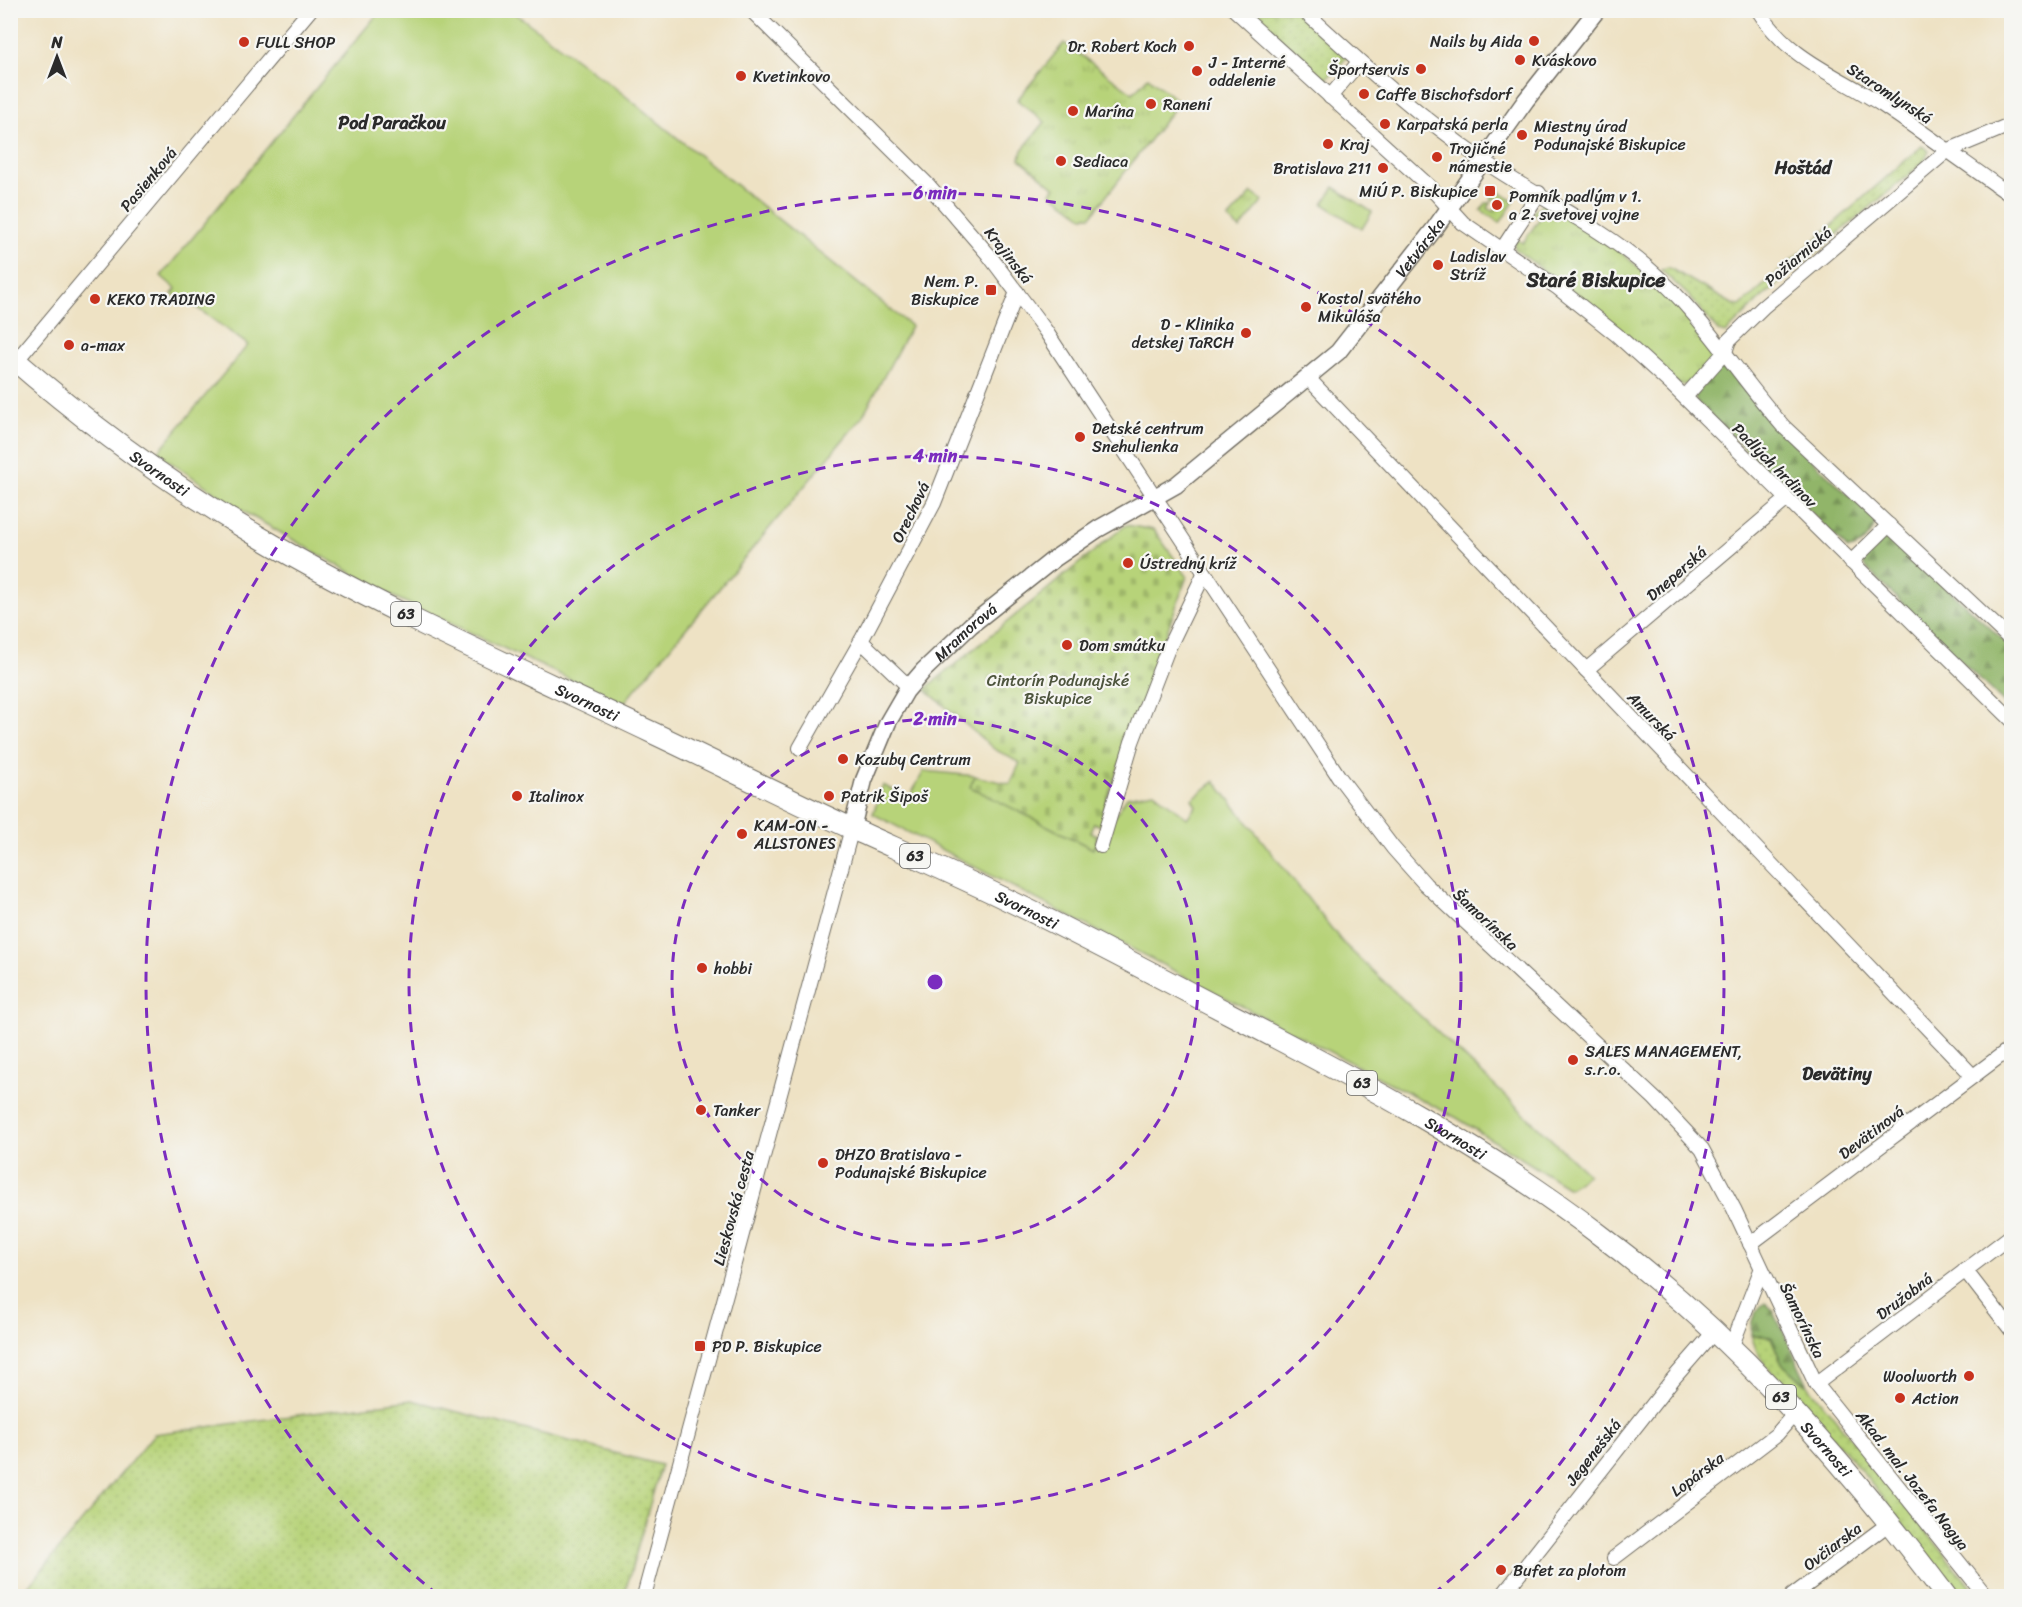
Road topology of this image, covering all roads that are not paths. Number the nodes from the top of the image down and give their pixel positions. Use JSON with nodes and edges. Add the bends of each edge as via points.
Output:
{"nodes":[{"id":1,"x":310,"y":10,"type":"edge"},
{"id":2,"x":752,"y":10,"type":"edge"},
{"id":3,"x":1235,"y":10,"type":"edge"},
{"id":4,"x":1303,"y":10,"type":"edge"},
{"id":5,"x":1597,"y":10,"type":"edge"},
{"id":6,"x":1758,"y":10,"type":"edge"},
{"id":7,"x":1359,"y":62,"type":"junction"},
{"id":8,"x":1330,"y":97,"type":"junction"},
{"id":9,"x":2012,"y":124,"type":"edge"},
{"id":10,"x":1947,"y":151,"type":"junction"},
{"id":11,"x":1484,"y":161,"type":"junction"},
{"id":12,"x":1539,"y":193,"type":"junction"},
{"id":13,"x":2012,"y":196,"type":"edge"},
{"id":14,"x":1449,"y":208,"type":"junction"},
{"id":15,"x":1503,"y":248,"type":"junction"},
{"id":16,"x":1017,"y":292,"type":"junction"},
{"id":17,"x":1725,"y":352,"type":"junction"},
{"id":18,"x":12,"y":362,"type":"edge"},
{"id":19,"x":1308,"y":378,"type":"junction"},
{"id":20,"x":1685,"y":397,"type":"junction"},
{"id":21,"x":1155,"y":497,"type":"junction"},
{"id":22,"x":1786,"y":500,"type":"junction"},
{"id":23,"x":1889,"y":525,"type":"junction"},
{"id":24,"x":1851,"y":562,"type":"junction"},
{"id":25,"x":1204,"y":574,"type":"junction"},
{"id":26,"x":861,"y":641,"type":"junction"},
{"id":27,"x":2012,"y":641,"type":"edge"},
{"id":28,"x":1587,"y":670,"type":"junction"},
{"id":29,"x":909,"y":687,"type":"junction"},
{"id":30,"x":2012,"y":720,"type":"edge"},
{"id":31,"x":800,"y":748,"type":"dead end"},
{"id":32,"x":852,"y":828,"type":"junction"},
{"id":33,"x":1101,"y":846,"type":"dead end"},
{"id":34,"x":2012,"y":1047,"type":"edge"},
{"id":35,"x":1973,"y":1076,"type":"junction"},
{"id":36,"x":2012,"y":1235,"type":"edge"},
{"id":37,"x":1750,"y":1244,"type":"junction"},
{"id":38,"x":1761,"y":1270,"type":"junction"},
{"id":39,"x":1965,"y":1270,"type":"junction"},
{"id":40,"x":2012,"y":1331,"type":"edge"},
{"id":41,"x":1714,"y":1332,"type":"junction"},
{"id":42,"x":1731,"y":1348,"type":"junction"},
{"id":43,"x":1816,"y":1384,"type":"junction"},
{"id":44,"x":1796,"y":1412,"type":"junction"},
{"id":45,"x":1893,"y":1527,"type":"junction"},
{"id":46,"x":1614,"y":1558,"type":"dead end"},
{"id":47,"x":644,"y":1596,"type":"edge"},
{"id":48,"x":1502,"y":1596,"type":"edge"},
{"id":49,"x":1792,"y":1596,"type":"edge"},
{"id":50,"x":1946,"y":1596,"type":"edge"},
{"id":51,"x":1986,"y":1596,"type":"edge"}],
"edges":[{"from":1,"to":18,"type":"street","name":"Pasienková"},
{"from":2,"to":16,"type":"street","name":"Krajinská","via":[[929,186]]},
{"from":3,"to":8,"type":"street"},
{"from":4,"to":7,"type":"street"},
{"from":5,"to":11,"type":"street","name":"Vetvárska"},
{"from":6,"to":10,"type":"street","name":"Staromlynská","via":[[1772,33],[1802,58],[1883,105]]},
{"from":7,"to":8,"type":"street"},
{"from":7,"to":11,"type":"street","via":[[1427,122]]},
{"from":8,"to":14,"type":"street"},
{"from":9,"to":10,"type":"street","name":"Požiarnická"},
{"from":10,"to":13,"type":"street","name":"Staromlynská"},
{"from":10,"to":17,"type":"street","name":"Požiarnická","via":[[1763,307],[1729,340]]},
{"from":11,"to":12,"type":"street"},
{"from":11,"to":14,"type":"street","name":"Vetvárska"},
{"from":12,"to":15,"type":"street"},
{"from":12,"to":17,"type":"street","name":"Padlých hrdinov","via":[[1611,238],[1650,269],[1693,311]]},
{"from":14,"to":15,"type":"street"},
{"from":14,"to":19,"type":"street","name":"Vetvárska","via":[[1346,343]]},
{"from":15,"to":20,"type":"street","name":"Padlých hrdinov","via":[[1617,334]]},
{"from":16,"to":21,"type":"street","name":"Krajinská"},
{"from":16,"to":26,"type":"street","name":"Orechová","via":[[937,497]]},
{"from":17,"to":20,"type":"street","name":"Požiarnická"},
{"from":17,"to":23,"type":"street","name":"Padlých hrdinov","via":[[1749,388],[1783,426]]},
{"from":18,"to":32,"type":"main road","name":"Svornosti","number":"63","via":[[129,451],[257,536],[471,647]]},
{"from":19,"to":21,"type":"street","name":"Vetvárska"},
{"from":19,"to":28,"type":"street","name":"Amurská"},
{"from":20,"to":22,"type":"street","name":"Padlých hrdinov"},
{"from":21,"to":25,"type":"street","name":"Šamorínska"},
{"from":21,"to":29,"type":"street","name":"Mramorová","via":[[1098,529],[1045,566],[955,639]]},
{"from":22,"to":24,"type":"street","name":"Padlých hrdinov"},
{"from":22,"to":28,"type":"street","name":"Dneperská"},
{"from":23,"to":24,"type":"street"},
{"from":23,"to":27,"type":"street","name":"Padlých hrdinov"},
{"from":24,"to":30,"type":"street","name":"Padlých hrdinov"},
{"from":25,"to":33,"type":"street","via":[[1167,651],[1132,742]]},
{"from":25,"to":37,"type":"street","name":"Šamorínska","via":[[1339,777],[1393,848],[1433,891],[1687,1130],[1711,1162]]},
{"from":26,"to":29,"type":"street"},
{"from":26,"to":31,"type":"street","name":"Orechová"},
{"from":28,"to":35,"type":"street","name":"Amurská"},
{"from":29,"to":32,"type":"street","name":"Mramorová","via":[[888,722],[867,773]]},
{"from":32,"to":41,"type":"main road","name":"Svornosti","number":"63","via":[[1014,903],[1446,1130],[1605,1238]]},
{"from":32,"to":47,"type":"street","name":"Lieskovská cesta"},
{"from":34,"to":35,"type":"street","name":"Devätinová"},
{"from":35,"to":37,"type":"street","name":"Devätinová"},
{"from":36,"to":39,"type":"street","name":"Družobná"},
{"from":37,"to":38,"type":"street","name":"Šamorínska"},
{"from":38,"to":42,"type":"street","name":"Šamorínska"},
{"from":38,"to":43,"type":"street","name":"Šamorínska"},
{"from":39,"to":40,"type":"street"},
{"from":39,"to":43,"type":"street","name":"Družobná"},
{"from":41,"to":42,"type":"main road","name":"Svornosti","number":"63"},
{"from":41,"to":48,"type":"street","name":"Jegenešská"},
{"from":42,"to":44,"type":"main road","name":"Svornosti","number":"63"},
{"from":43,"to":51,"type":"street","name":"Akad. mal. Jozefa Nagya"},
{"from":44,"to":45,"type":"main road","name":"Svornosti","number":"63"},
{"from":44,"to":46,"type":"street","name":"Lopárska","via":[[1777,1434]]},
{"from":45,"to":49,"type":"street","name":"Ovčiarska","via":[[1883,1528]]},
{"from":45,"to":50,"type":"main road","name":"Svornosti","number":"63"}]}
